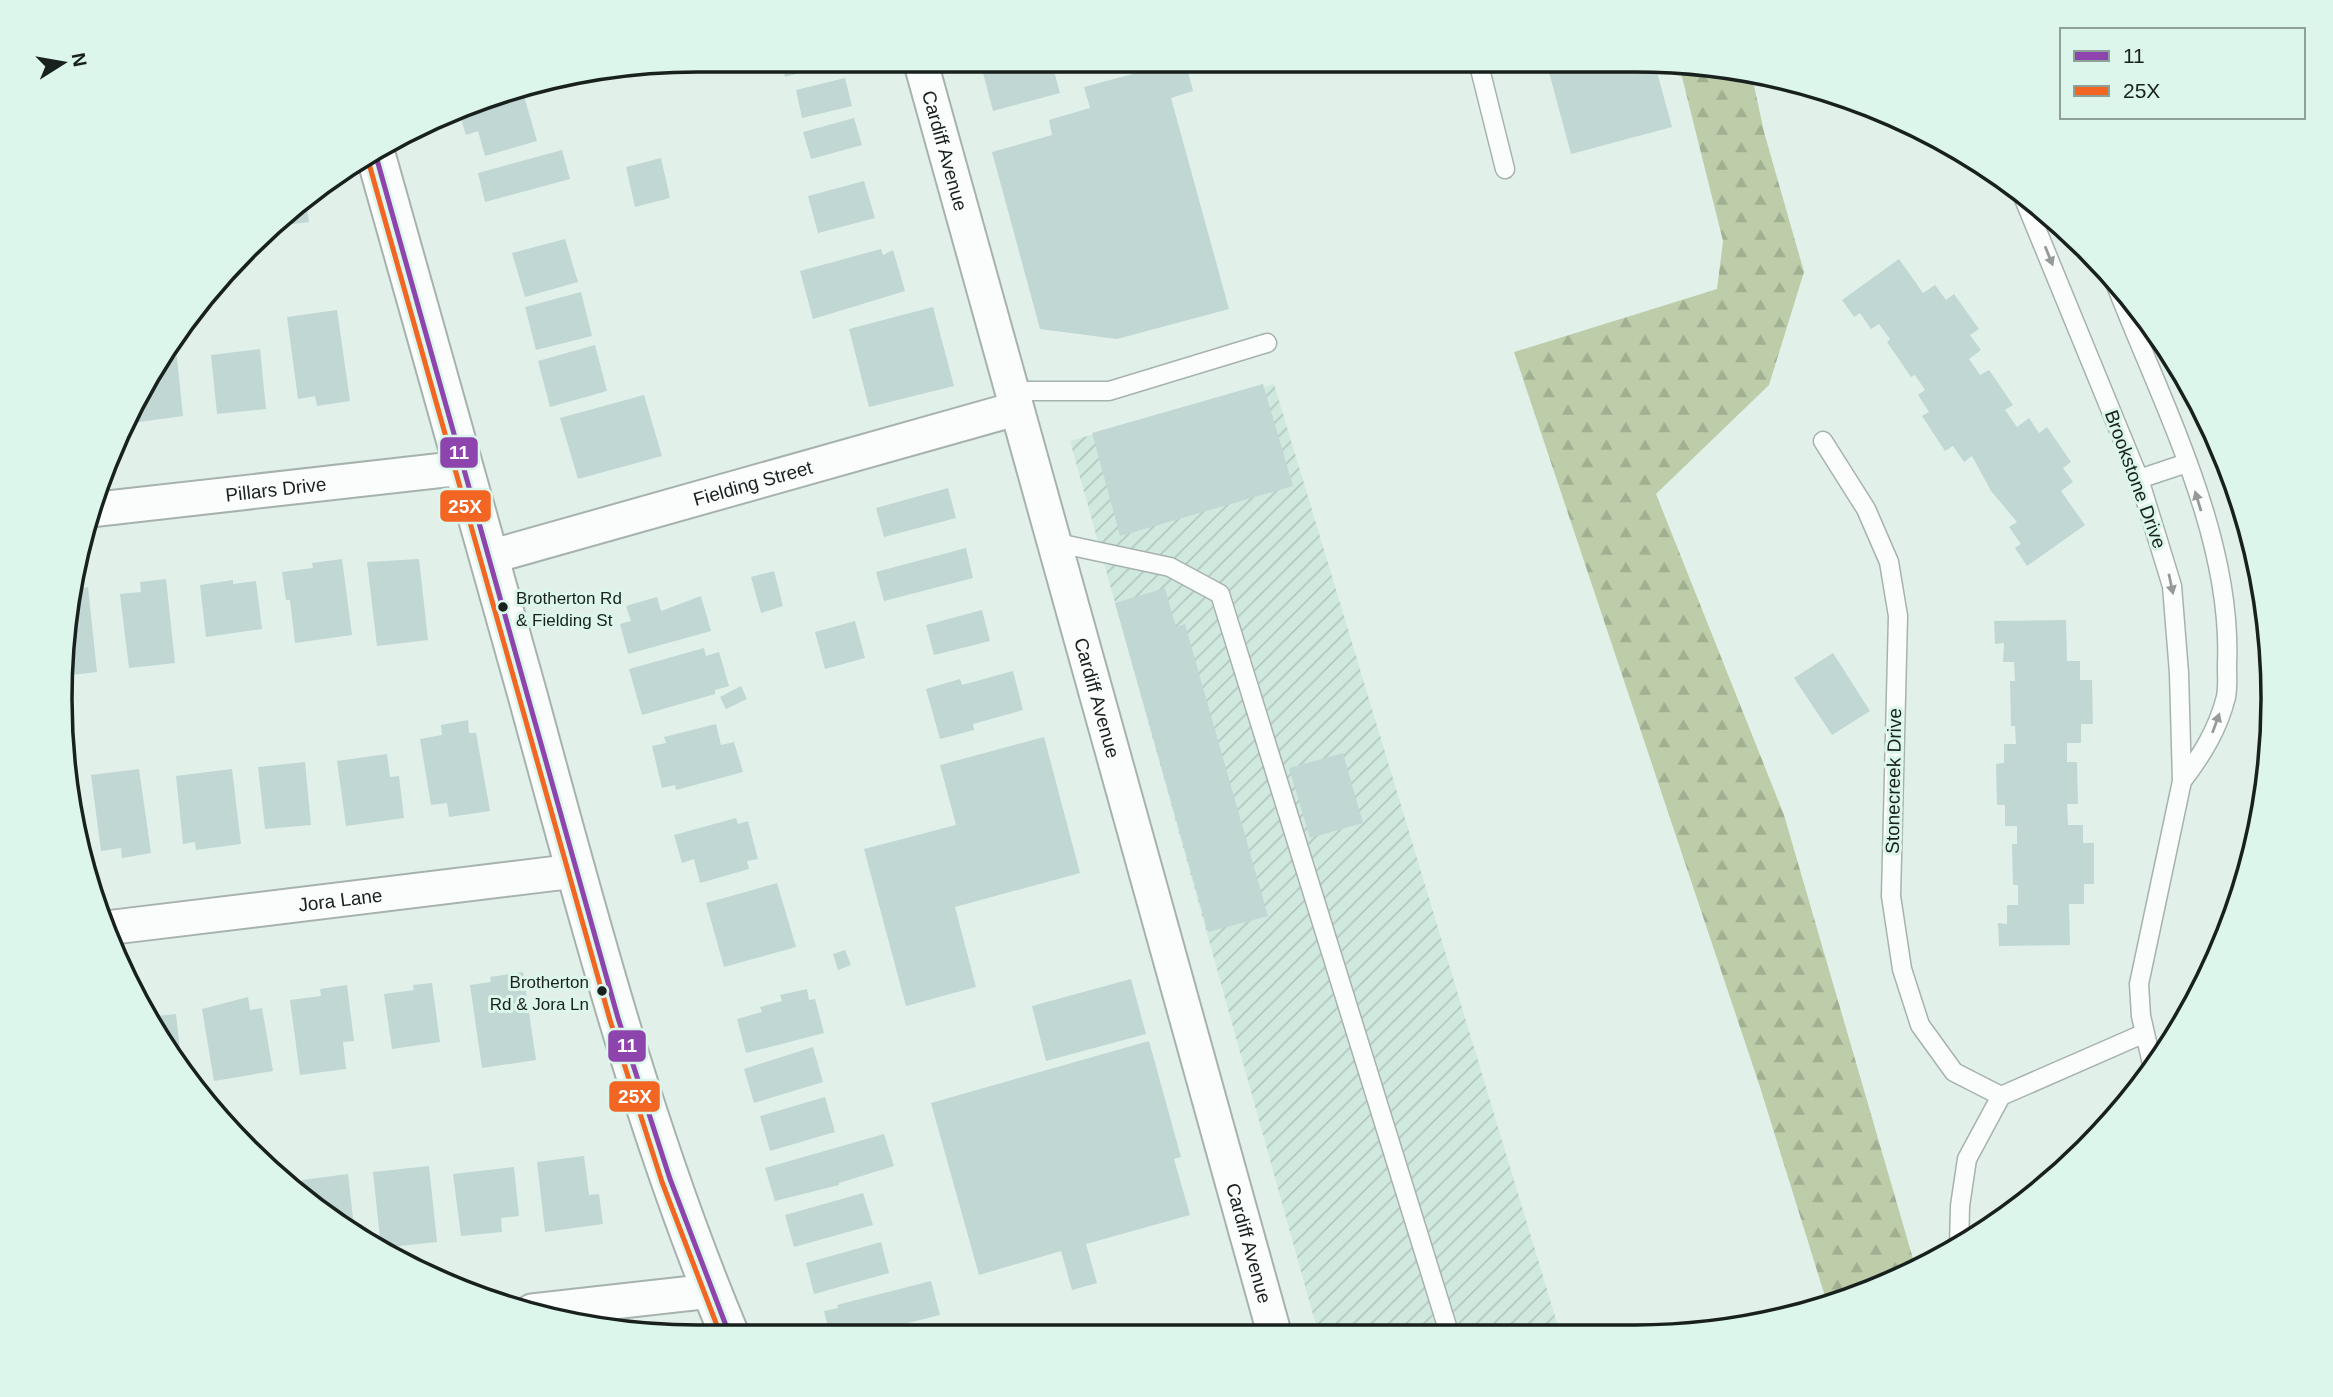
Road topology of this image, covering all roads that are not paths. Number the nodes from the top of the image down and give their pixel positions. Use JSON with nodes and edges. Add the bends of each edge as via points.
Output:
{"nodes":[{"id":1,"x":923,"y":72,"type":"edge"},
{"id":2,"x":1481,"y":72,"type":"edge"},
{"id":3,"x":377,"y":161,"type":"edge"},
{"id":4,"x":1504,"y":169,"type":"dead end"},
{"id":5,"x":2039,"y":220,"type":"edge"},
{"id":6,"x":2125,"y":308,"type":"edge"},
{"id":7,"x":1267,"y":343,"type":"dead end"},
{"id":8,"x":1013,"y":400,"type":"junction"},
{"id":9,"x":1823,"y":441,"type":"dead end"},
{"id":10,"x":2187,"y":463,"type":"junction"},
{"id":11,"x":462,"y":468,"type":"junction"},
{"id":12,"x":2138,"y":479,"type":"junction"},
{"id":13,"x":101,"y":509,"type":"edge"},
{"id":14,"x":1053,"y":542,"type":"junction"},
{"id":15,"x":490,"y":557,"type":"junction"},
{"id":16,"x":2182,"y":781,"type":"junction"},
{"id":17,"x":575,"y":871,"type":"junction"},
{"id":18,"x":115,"y":927,"type":"edge"},
{"id":19,"x":2145,"y":1033,"type":"junction"},
{"id":20,"x":2150,"y":1055,"type":"edge"},
{"id":21,"x":2001,"y":1096,"type":"junction"},
{"id":22,"x":1959,"y":1234,"type":"edge"},
{"id":23,"x":711,"y":1291,"type":"junction"},
{"id":24,"x":556,"y":1308,"type":"edge"},
{"id":25,"x":725,"y":1325,"type":"edge"},
{"id":26,"x":1272,"y":1325,"type":"edge"},
{"id":27,"x":1447,"y":1325,"type":"edge"}],
"edges":[{"from":1,"to":8,"type":"street","name":"Cardiff Avenue"},
{"from":2,"to":4,"type":"lane"},
{"from":3,"to":11,"type":"street"},
{"from":5,"to":12,"type":"lane","name":"Brookstone Drive","one_way":true},
{"from":6,"to":10,"type":"lane","name":"Brookstone Drive"},
{"from":7,"to":8,"type":"lane","via":[[1109,391]]},
{"from":8,"to":14,"type":"street","name":"Cardiff Avenue"},
{"from":8,"to":15,"type":"street","name":"Fielding Street"},
{"from":9,"to":21,"type":"lane","name":"Stonecreek Drive","via":[[1866,509],[1889,562],[1898,615],[1891,884],[1902,969],[1920,1025],[1954,1072]]},
{"from":10,"to":12,"type":"lane"},
{"from":16,"to":10,"type":"lane","name":"Brookstone Drive","one_way":true,"via":[[2207,749],[2226,696],[2229,632],[2218,564]]},
{"from":11,"to":13,"type":"street","name":"Pillars Drive"},
{"from":11,"to":15,"type":"street"},
{"from":12,"to":16,"type":"lane","name":"Brookstone Drive","one_way":true,"via":[[2172,586]]},
{"from":14,"to":26,"type":"street","name":"Cardiff Avenue"},
{"from":14,"to":27,"type":"lane","via":[[1170,567],[1220,594]]},
{"from":15,"to":17,"type":"street"},
{"from":16,"to":19,"type":"lane","name":"Brookstone Drive","via":[[2139,984]]},
{"from":17,"to":18,"type":"street","name":"Jora Lane"},
{"from":17,"to":23,"type":"street","via":[[640,1089]]},
{"from":19,"to":20,"type":"lane","name":"Brookstone Drive"},
{"from":19,"to":21,"type":"lane"},
{"from":21,"to":22,"type":"lane","via":[[1968,1158]]},
{"from":23,"to":24,"type":"street"},
{"from":23,"to":25,"type":"street"}]}
